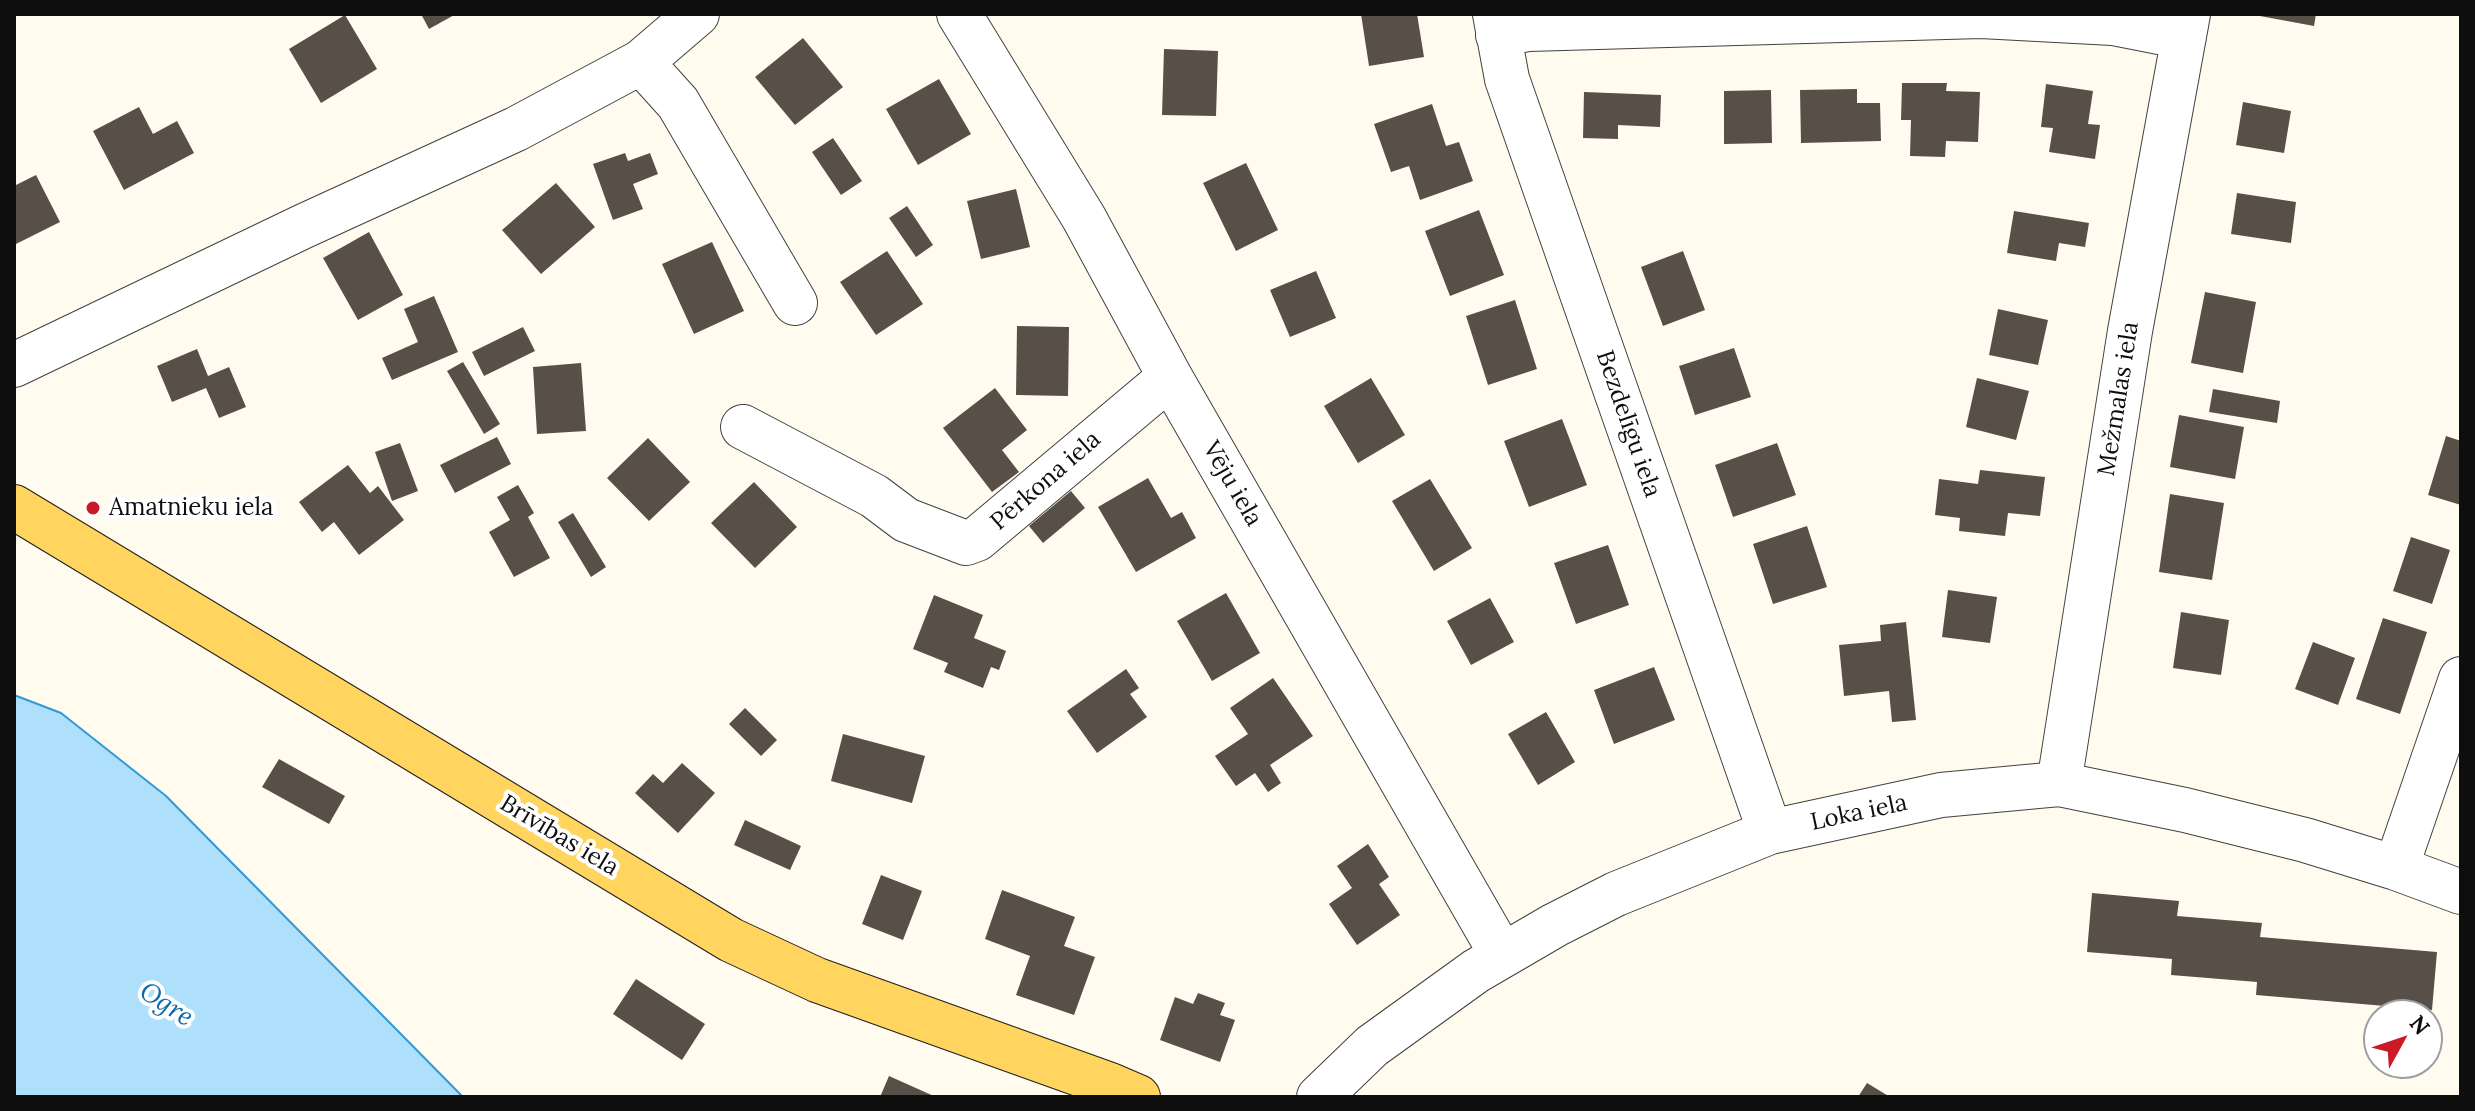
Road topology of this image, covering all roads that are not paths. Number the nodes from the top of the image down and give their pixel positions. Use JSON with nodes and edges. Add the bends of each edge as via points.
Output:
{"nodes":[{"id":1,"x":697,"y":14,"type":"edge"},
{"id":2,"x":959,"y":14,"type":"edge"},
{"id":3,"x":1496,"y":24,"type":"edge"},
{"id":4,"x":2186,"y":25,"type":"edge"},
{"id":5,"x":641,"y":62,"type":"junction"},
{"id":6,"x":795,"y":303,"type":"dead end"},
{"id":7,"x":14,"y":365,"type":"edge"},
{"id":8,"x":1170,"y":377,"type":"junction"},
{"id":9,"x":743,"y":427,"type":"dead end"},
{"id":10,"x":14,"y":507,"type":"edge"},
{"id":11,"x":2461,"y":679,"type":"edge"},
{"id":12,"x":2059,"y":784,"type":"junction"},
{"id":13,"x":1770,"y":832,"type":"junction"},
{"id":14,"x":2396,"y":868,"type":"junction"},
{"id":15,"x":2461,"y":892,"type":"edge"},
{"id":16,"x":1502,"y":955,"type":"junction"},
{"id":17,"x":1138,"y":1097,"type":"edge"},
{"id":18,"x":1319,"y":1097,"type":"edge"}],
"edges":[{"from":1,"to":5,"type":"street"},
{"from":2,"to":8,"type":"street","name":"Vēju iela","via":[[1076,205]]},
{"from":3,"to":4,"type":"street","via":[[1528,29],[1981,16]]},
{"from":3,"to":13,"type":"street","name":"Bezdelīgu iela","via":[[1507,79]]},
{"from":4,"to":12,"type":"street","name":"Mežmalas iela","via":[[2130,331]]},
{"from":5,"to":6,"type":"street","via":[[678,103]]},
{"from":5,"to":7,"type":"street","via":[[516,129]]},
{"from":8,"to":9,"type":"street","name":"Pērkona iela","via":[[966,543],[906,520],[874,496]]},
{"from":8,"to":16,"type":"street","name":"Vēju iela"},
{"from":10,"to":17,"type":"main road","name":"Brīvības iela","via":[[731,940],[817,980]]},
{"from":11,"to":14,"type":"street"},
{"from":12,"to":13,"type":"street","name":"Loka iela","via":[[1941,795]]},
{"from":12,"to":14,"type":"street","name":"Loka iela","via":[[2200,813]]},
{"from":13,"to":16,"type":"street","name":"Loka iela","via":[[1616,894]]},
{"from":14,"to":15,"type":"street","name":"Loka iela"},
{"from":16,"to":18,"type":"street","name":"Loka iela","via":[[1372,1046]]}]}
